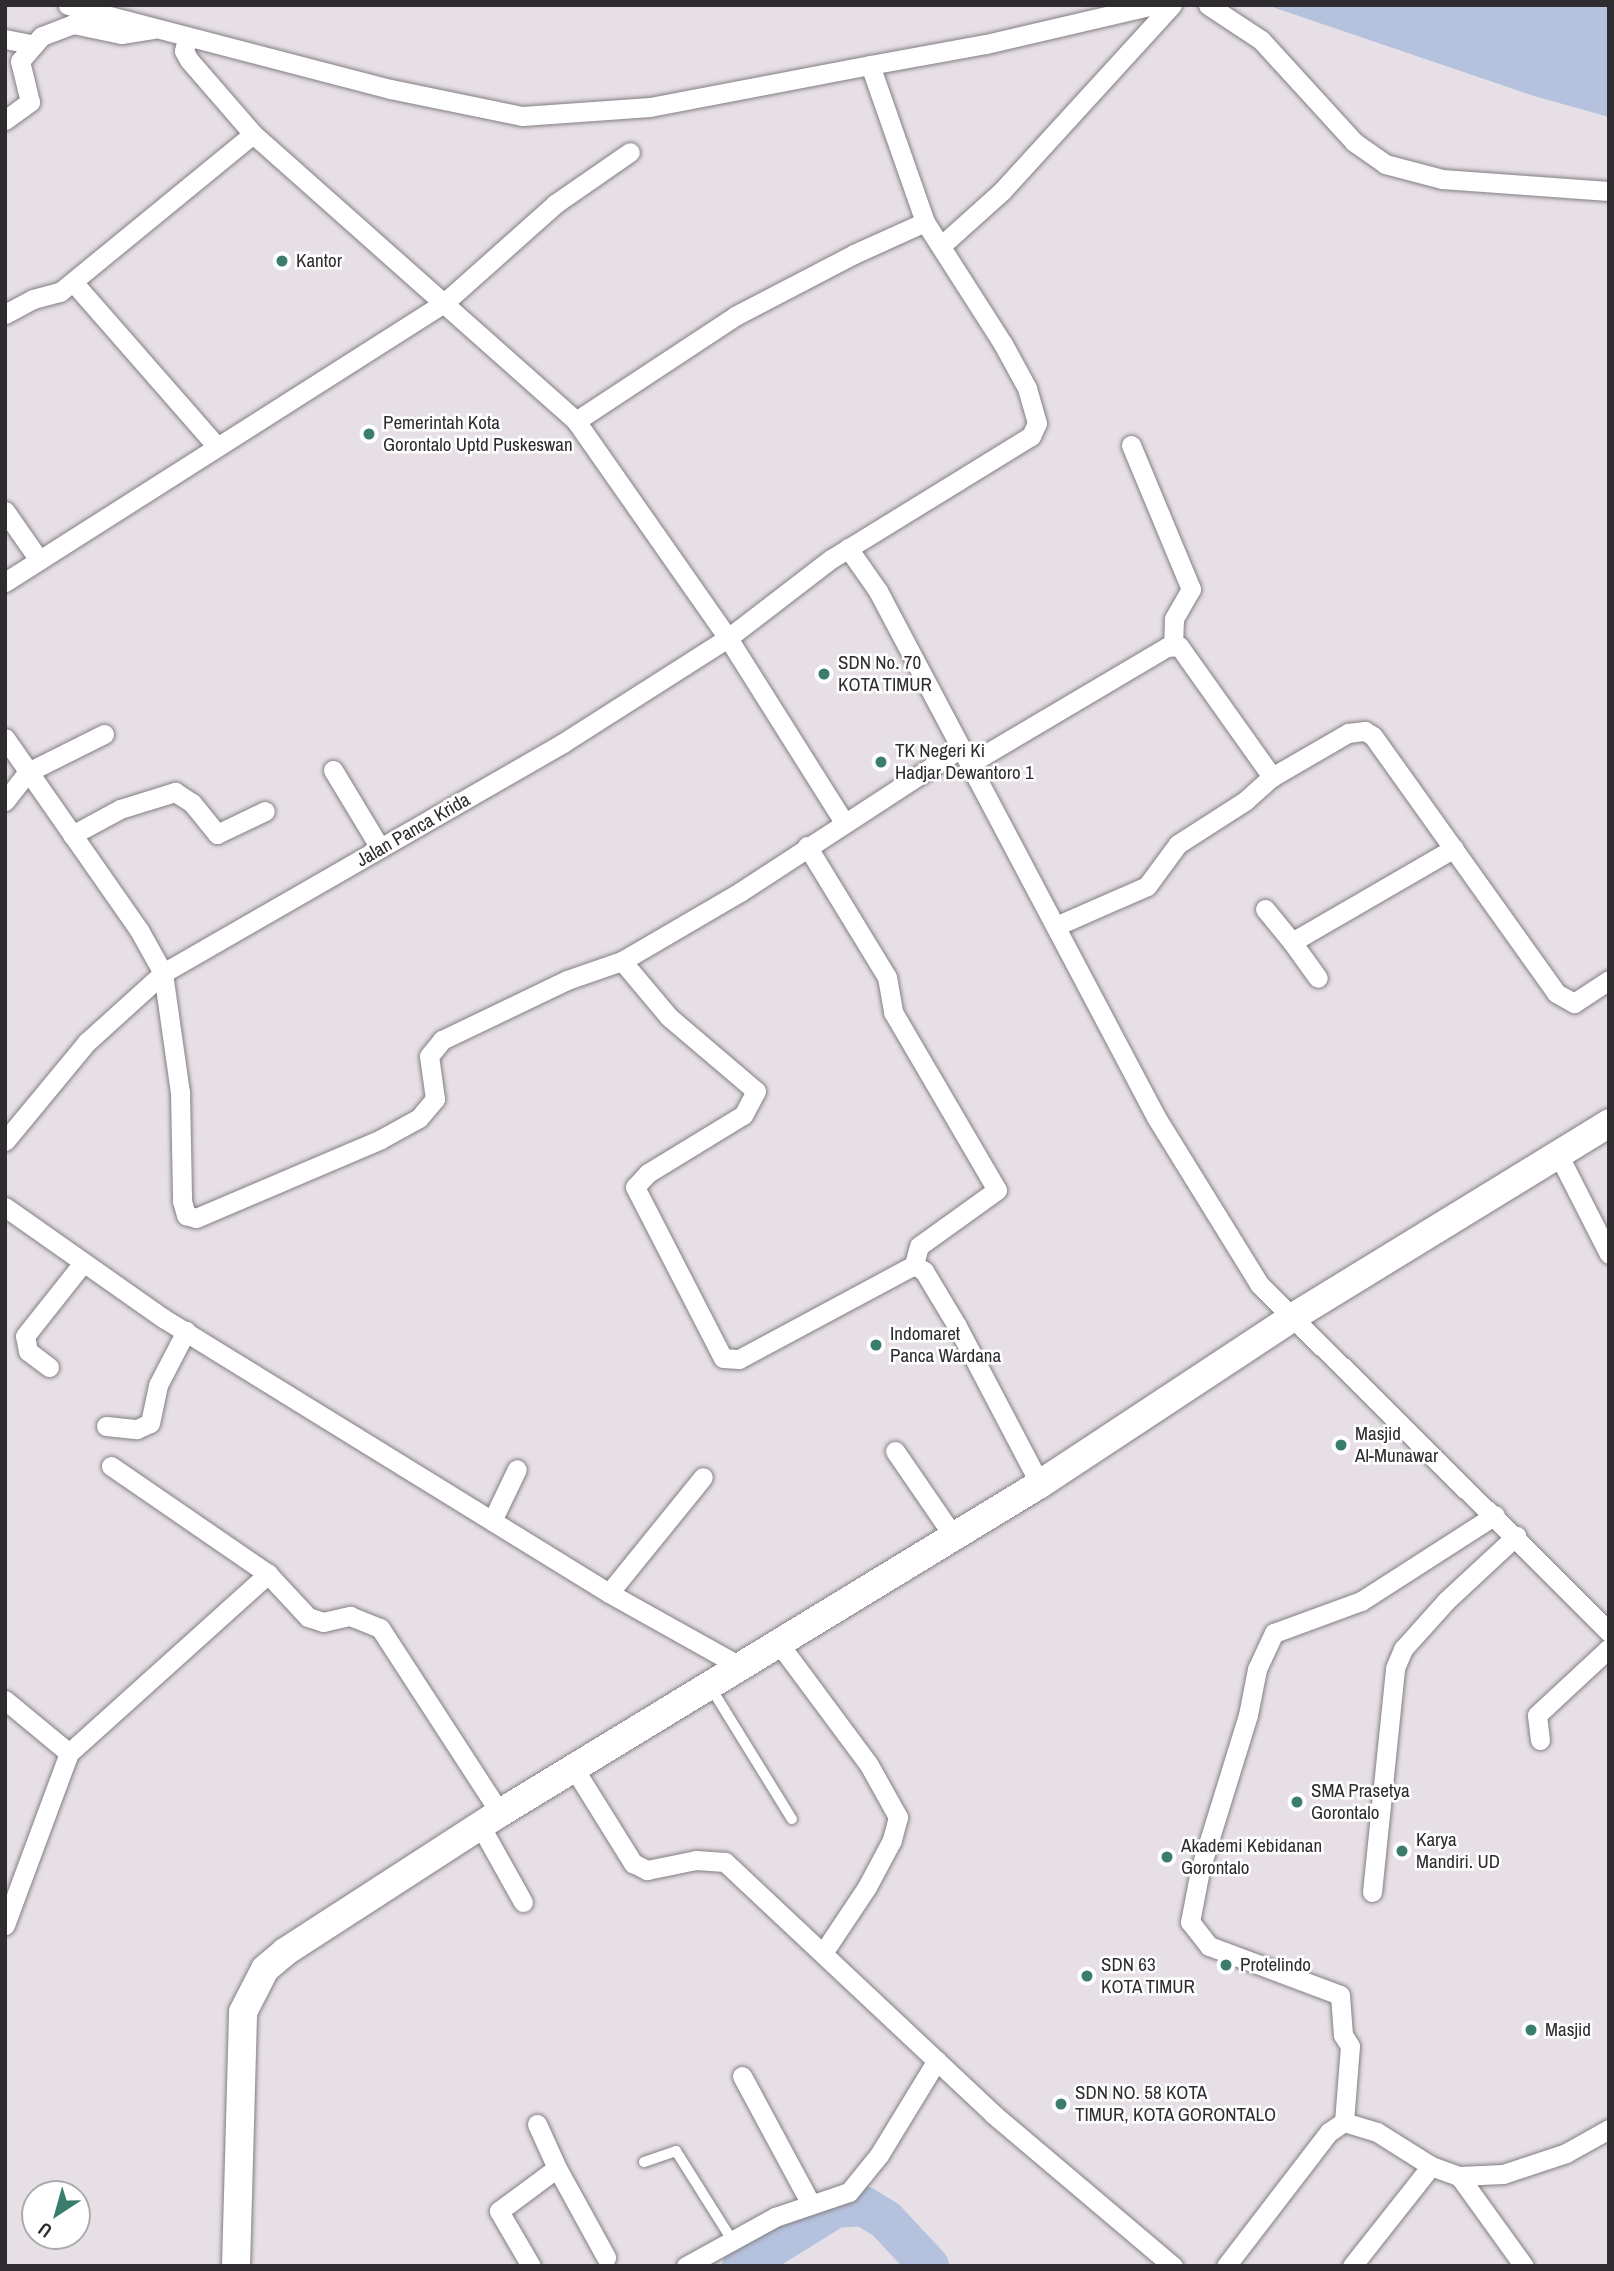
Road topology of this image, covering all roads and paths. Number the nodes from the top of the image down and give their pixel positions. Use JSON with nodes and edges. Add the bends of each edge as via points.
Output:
{"nodes":[{"id":1,"x":68,"y":5,"type":"edge"},
{"id":2,"x":1154,"y":5,"type":"edge"},
{"id":3,"x":1171,"y":5,"type":"edge"},
{"id":4,"x":1208,"y":5,"type":"edge"},
{"id":5,"x":158,"y":28,"type":"junction"},
{"id":6,"x":187,"y":38,"type":"junction"},
{"id":7,"x":5,"y":39,"type":"edge"},
{"id":8,"x":31,"y":44,"type":"junction"},
{"id":9,"x":870,"y":65,"type":"junction"},
{"id":10,"x":5,"y":120,"type":"edge"},
{"id":11,"x":254,"y":134,"type":"junction"},
{"id":12,"x":630,"y":152,"type":"dead end"},
{"id":13,"x":1609,"y":191,"type":"edge"},
{"id":14,"x":926,"y":222,"type":"junction"},
{"id":15,"x":943,"y":244,"type":"junction"},
{"id":16,"x":73,"y":282,"type":"junction"},
{"id":17,"x":444,"y":303,"type":"junction"},
{"id":18,"x":5,"y":314,"type":"edge"},
{"id":19,"x":576,"y":421,"type":"junction"},
{"id":20,"x":215,"y":444,"type":"junction"},
{"id":21,"x":1131,"y":444,"type":"dead end"},
{"id":22,"x":5,"y":511,"type":"edge"},
{"id":23,"x":848,"y":548,"type":"junction"},
{"id":24,"x":39,"y":560,"type":"junction"},
{"id":25,"x":5,"y":582,"type":"edge"},
{"id":26,"x":728,"y":638,"type":"junction"},
{"id":27,"x":1173,"y":646,"type":"junction"},
{"id":28,"x":104,"y":734,"type":"dead end"},
{"id":29,"x":5,"y":738,"type":"edge"},
{"id":30,"x":965,"y":756,"type":"junction"},
{"id":31,"x":333,"y":770,"type":"dead end"},
{"id":32,"x":29,"y":772,"type":"junction"},
{"id":33,"x":1272,"y":777,"type":"junction"},
{"id":34,"x":5,"y":802,"type":"edge"},
{"id":35,"x":265,"y":811,"type":"dead end"},
{"id":36,"x":844,"y":822,"type":"junction"},
{"id":37,"x":72,"y":835,"type":"junction"},
{"id":38,"x":807,"y":846,"type":"junction"},
{"id":39,"x":380,"y":848,"type":"junction"},
{"id":40,"x":1454,"y":848,"type":"junction"},
{"id":41,"x":1265,"y":909,"type":"dead end"},
{"id":42,"x":1056,"y":926,"type":"junction"},
{"id":43,"x":1292,"y":942,"type":"junction"},
{"id":44,"x":622,"y":961,"type":"junction"},
{"id":45,"x":163,"y":973,"type":"junction"},
{"id":46,"x":1318,"y":978,"type":"dead end"},
{"id":47,"x":1609,"y":981,"type":"edge"},
{"id":48,"x":1609,"y":1123,"type":"edge"},
{"id":49,"x":5,"y":1141,"type":"edge"},
{"id":50,"x":1558,"y":1154,"type":"junction"},
{"id":51,"x":5,"y":1207,"type":"edge"},
{"id":52,"x":1609,"y":1254,"type":"edge"},
{"id":53,"x":82,"y":1264,"type":"junction"},
{"id":54,"x":914,"y":1265,"type":"junction"},
{"id":55,"x":1293,"y":1317,"type":"junction"},
{"id":56,"x":186,"y":1331,"type":"junction"},
{"id":57,"x":49,"y":1367,"type":"dead end"},
{"id":58,"x":106,"y":1426,"type":"dead end"},
{"id":59,"x":895,"y":1451,"type":"dead end"},
{"id":60,"x":111,"y":1466,"type":"dead end"},
{"id":61,"x":517,"y":1468,"type":"dead end"},
{"id":62,"x":703,"y":1477,"type":"dead end"},
{"id":63,"x":1040,"y":1484,"type":"junction"},
{"id":64,"x":1495,"y":1515,"type":"junction"},
{"id":65,"x":493,"y":1518,"type":"junction"},
{"id":66,"x":1516,"y":1536,"type":"junction"},
{"id":67,"x":954,"y":1537,"type":"junction"},
{"id":68,"x":268,"y":1574,"type":"junction"},
{"id":69,"x":609,"y":1593,"type":"junction"},
{"id":70,"x":1609,"y":1632,"type":"edge"},
{"id":71,"x":780,"y":1645,"type":"junction"},
{"id":72,"x":1609,"y":1648,"type":"edge"},
{"id":73,"x":743,"y":1668,"type":"junction"},
{"id":74,"x":711,"y":1687,"type":"junction"},
{"id":75,"x":5,"y":1700,"type":"edge"},
{"id":76,"x":1540,"y":1740,"type":"dead end"},
{"id":77,"x":69,"y":1753,"type":"junction"},
{"id":78,"x":575,"y":1770,"type":"junction"},
{"id":79,"x":792,"y":1819,"type":"dead end"},
{"id":80,"x":491,"y":1820,"type":"junction"},
{"id":81,"x":1373,"y":1892,"type":"dead end"},
{"id":82,"x":523,"y":1902,"type":"dead end"},
{"id":83,"x":5,"y":1925,"type":"edge"},
{"id":84,"x":823,"y":1953,"type":"junction"},
{"id":85,"x":937,"y":2060,"type":"junction"},
{"id":86,"x":742,"y":2076,"type":"dead end"},
{"id":87,"x":1344,"y":2122,"type":"junction"},
{"id":88,"x":537,"y":2124,"type":"dead end"},
{"id":89,"x":1609,"y":2129,"type":"edge"},
{"id":90,"x":644,"y":2162,"type":"dead end"},
{"id":91,"x":1431,"y":2166,"type":"junction"},
{"id":92,"x":557,"y":2168,"type":"junction"},
{"id":93,"x":1459,"y":2176,"type":"junction"},
{"id":94,"x":811,"y":2204,"type":"junction"},
{"id":95,"x":732,"y":2241,"type":"junction"},
{"id":96,"x":606,"y":2257,"type":"dead end"},
{"id":97,"x":236,"y":2266,"type":"edge"},
{"id":98,"x":531,"y":2266,"type":"edge"},
{"id":99,"x":686,"y":2266,"type":"edge"},
{"id":100,"x":1173,"y":2266,"type":"edge"},
{"id":101,"x":1226,"y":2266,"type":"edge"},
{"id":102,"x":1352,"y":2266,"type":"edge"},
{"id":103,"x":1524,"y":2266,"type":"edge"}],
"edges":[{"from":1,"to":5,"type":"street"},
{"from":2,"to":9,"type":"street"},
{"from":3,"to":15,"type":"street","via":[[1002,191]]},
{"from":4,"to":13,"type":"street","via":[[1261,40],[1354,142],[1385,164],[1442,179]]},
{"from":5,"to":6,"type":"street"},
{"from":5,"to":8,"type":"street","via":[[121,34],[73,23]]},
{"from":6,"to":9,"type":"street","via":[[390,89],[522,116],[650,107]]},
{"from":6,"to":11,"type":"street","via":[[189,60]]},
{"from":7,"to":8,"type":"street"},
{"from":8,"to":10,"type":"street","via":[[20,61],[30,102]]},
{"from":9,"to":14,"type":"street","name":"Jalan Panca Krida"},
{"from":11,"to":16,"type":"street"},
{"from":11,"to":17,"type":"street"},
{"from":12,"to":17,"type":"street","via":[[555,204]]},
{"from":14,"to":15,"type":"street","name":"Jalan Panca Krida"},
{"from":14,"to":19,"type":"street","via":[[747,310]]},
{"from":15,"to":23,"type":"street","name":"Jalan Panca Krida","via":[[1027,388],[1037,423],[1031,436]]},
{"from":16,"to":18,"type":"street","via":[[60,292],[33,299]]},
{"from":16,"to":20,"type":"street"},
{"from":17,"to":19,"type":"street"},
{"from":17,"to":20,"type":"street"},
{"from":19,"to":26,"type":"street"},
{"from":20,"to":24,"type":"street"},
{"from":21,"to":27,"type":"street","via":[[1191,589],[1174,620]]},
{"from":22,"to":24,"type":"street"},
{"from":23,"to":26,"type":"street","name":"Jalan Panca Krida"},
{"from":23,"to":30,"type":"street","via":[[878,591]]},
{"from":24,"to":25,"type":"street"},
{"from":26,"to":36,"type":"street"},
{"from":26,"to":39,"type":"street","name":"Jalan Panca Krida","via":[[563,743]]},
{"from":27,"to":30,"type":"street"},
{"from":27,"to":33,"type":"street","via":[[1185,650]]},
{"from":28,"to":32,"type":"street"},
{"from":29,"to":32,"type":"street"},
{"from":30,"to":36,"type":"street"},
{"from":30,"to":42,"type":"street"},
{"from":31,"to":39,"type":"street"},
{"from":32,"to":34,"type":"street"},
{"from":32,"to":37,"type":"street"},
{"from":33,"to":40,"type":"street","via":[[1348,733],[1364,731],[1384,748]]},
{"from":33,"to":42,"type":"street","via":[[1245,801],[1178,844],[1147,886]]},
{"from":35,"to":37,"type":"street","via":[[217,834],[192,803],[175,792],[120,809]]},
{"from":36,"to":38,"type":"street"},
{"from":37,"to":45,"type":"street","via":[[139,930]]},
{"from":38,"to":44,"type":"street"},
{"from":38,"to":54,"type":"street","via":[[887,977],[893,1012],[997,1190],[919,1245]]},
{"from":39,"to":45,"type":"street","name":"Jalan Panca Krida"},
{"from":40,"to":43,"type":"street"},
{"from":40,"to":47,"type":"street","via":[[1563,1000],[1574,1003]]},
{"from":41,"to":43,"type":"street"},
{"from":42,"to":55,"type":"street","via":[[1192,1182],[1259,1284]]},
{"from":43,"to":46,"type":"street"},
{"from":44,"to":45,"type":"street","via":[[556,985],[442,1040],[429,1056],[435,1099],[430,1110],[409,1124],[196,1218],[186,1215],[182,1201],[180,1092]]},
{"from":44,"to":54,"type":"street","via":[[669,1017],[756,1091],[743,1115],[648,1173],[635,1187],[723,1358],[739,1359]]},
{"from":45,"to":49,"type":"street","name":"Jalan Panca Krida","via":[[87,1042]]},
{"from":48,"to":50,"type":"street"},
{"from":50,"to":52,"type":"street"},
{"from":50,"to":55,"type":"street"},
{"from":51,"to":53,"type":"street"},
{"from":53,"to":56,"type":"street"},
{"from":53,"to":57,"type":"street","via":[[25,1336],[28,1352]]},
{"from":54,"to":63,"type":"street","via":[[924,1272],[957,1326]]},
{"from":55,"to":63,"type":"street"},
{"from":55,"to":64,"type":"street"},
{"from":56,"to":58,"type":"street","via":[[158,1385],[150,1423],[137,1429]]},
{"from":56,"to":65,"type":"street"},
{"from":59,"to":67,"type":"street"},
{"from":60,"to":68,"type":"street"},
{"from":61,"to":65,"type":"street"},
{"from":62,"to":69,"type":"street"},
{"from":63,"to":67,"type":"street"},
{"from":64,"to":66,"type":"street"},
{"from":64,"to":87,"type":"street","via":[[1361,1601],[1274,1633],[1257,1669],[1248,1715],[1200,1870],[1190,1922],[1209,1946],[1342,1999],[1350,2068]]},
{"from":65,"to":69,"type":"street"},
{"from":66,"to":70,"type":"street"},
{"from":66,"to":81,"type":"street","via":[[1446,1601],[1399,1659],[1390,1691]]},
{"from":67,"to":71,"type":"street"},
{"from":68,"to":77,"type":"street"},
{"from":68,"to":80,"type":"street","via":[[314,1621],[350,1616],[380,1628]]},
{"from":69,"to":73,"type":"street"},
{"from":71,"to":73,"type":"street"},
{"from":71,"to":84,"type":"street","via":[[869,1765],[898,1817],[892,1840],[867,1887]]},
{"from":72,"to":76,"type":"street","via":[[1537,1715]]},
{"from":73,"to":74,"type":"street"},
{"from":74,"to":78,"type":"street"},
{"from":74,"to":79,"type":"lane"},
{"from":75,"to":77,"type":"street"},
{"from":77,"to":83,"type":"street"},
{"from":78,"to":80,"type":"street"},
{"from":78,"to":84,"type":"street","via":[[639,1868],[653,1870],[711,1859],[725,1862]]},
{"from":80,"to":82,"type":"street"},
{"from":80,"to":97,"type":"street","via":[[285,1952],[265,1969],[252,1990],[243,2012]]},
{"from":84,"to":85,"type":"street"},
{"from":85,"to":94,"type":"street","via":[[879,2155],[849,2192]]},
{"from":85,"to":100,"type":"street"},
{"from":86,"to":94,"type":"street"},
{"from":87,"to":91,"type":"street","via":[[1377,2132]]},
{"from":87,"to":101,"type":"street","via":[[1329,2132]]},
{"from":88,"to":92,"type":"street"},
{"from":89,"to":93,"type":"street","via":[[1566,2153],[1503,2174]]},
{"from":90,"to":95,"type":"lane","via":[[676,2151]]},
{"from":91,"to":93,"type":"street"},
{"from":91,"to":102,"type":"street"},
{"from":92,"to":96,"type":"street"},
{"from":92,"to":98,"type":"street","via":[[499,2211]]},
{"from":93,"to":103,"type":"street"},
{"from":94,"to":95,"type":"street"},
{"from":95,"to":99,"type":"street"}]}
